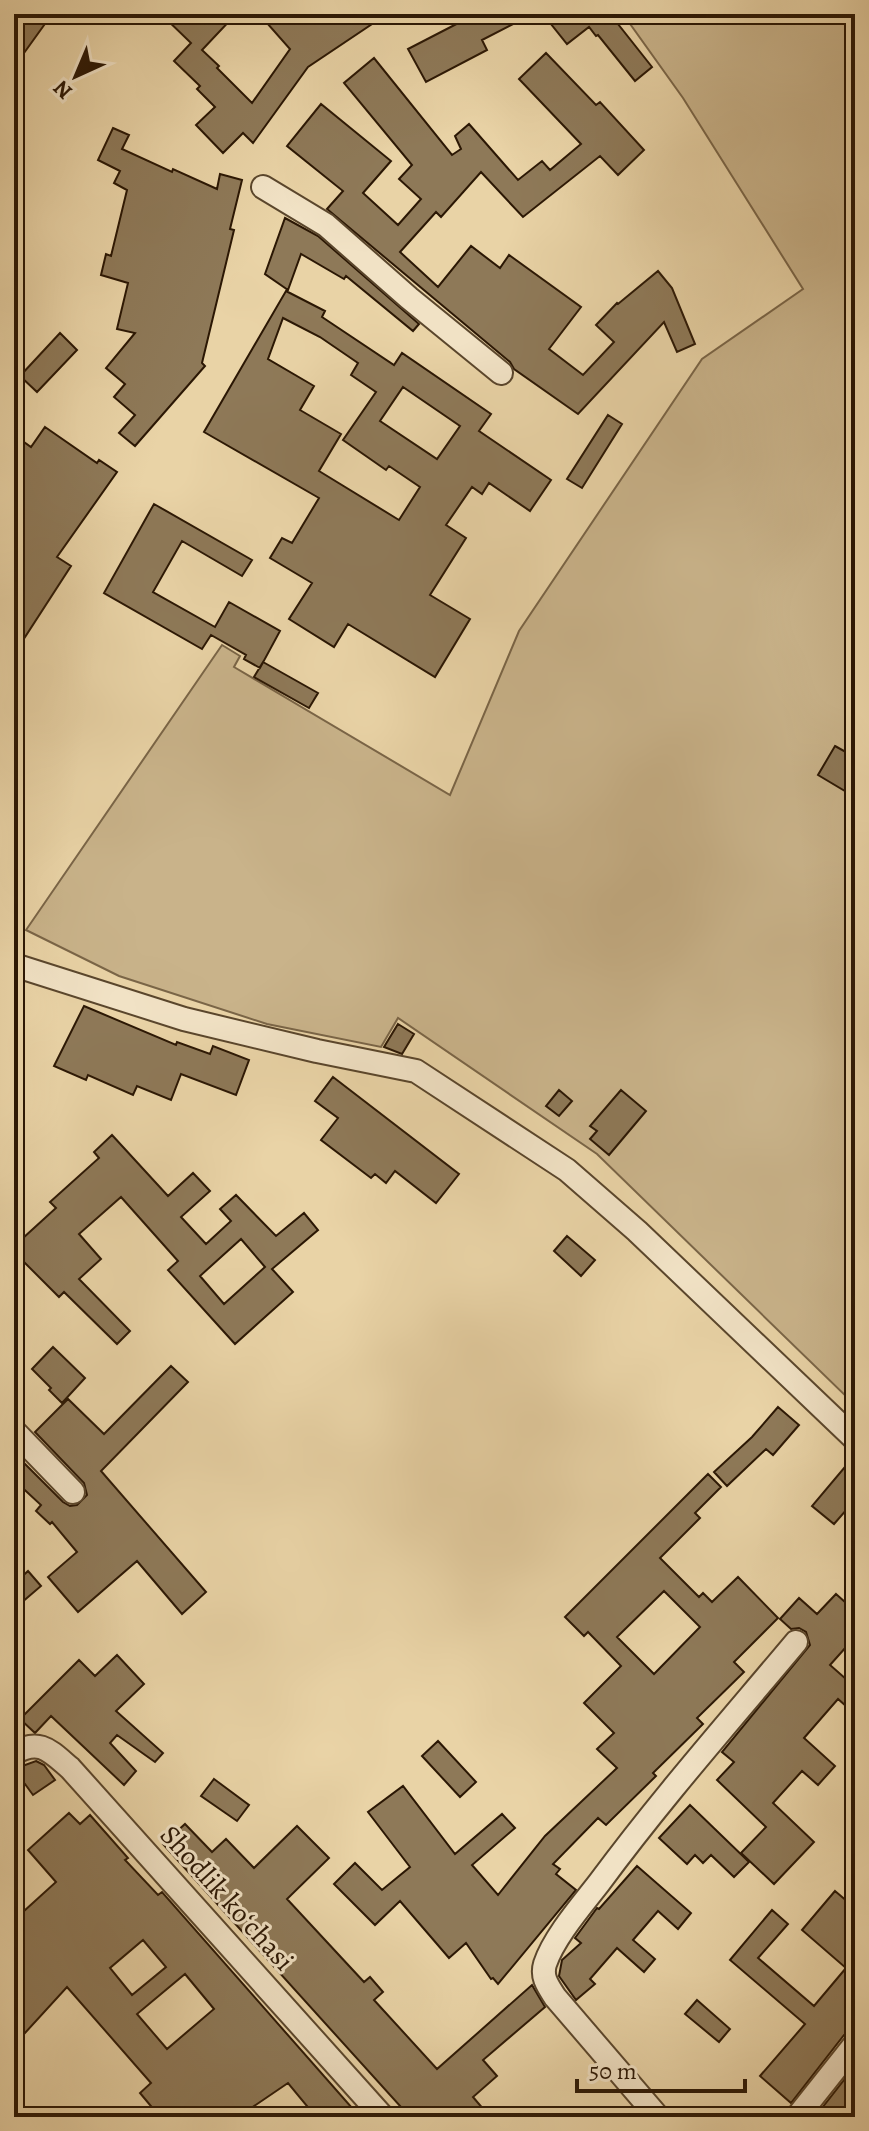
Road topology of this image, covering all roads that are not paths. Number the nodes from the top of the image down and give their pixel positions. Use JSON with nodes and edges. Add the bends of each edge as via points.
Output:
{"nodes":[{"id":1,"x":263,"y":187,"type":"dead end"},
{"id":2,"x":501,"y":373,"type":"dead end"},
{"id":3,"x":14,"y":965,"type":"edge"},
{"id":4,"x":14,"y":1431,"type":"edge"},
{"id":5,"x":855,"y":1439,"type":"edge"},
{"id":6,"x":73,"y":1492,"type":"dead end"},
{"id":7,"x":796,"y":1642,"type":"dead end"},
{"id":8,"x":14,"y":1753,"type":"edge"},
{"id":9,"x":855,"y":2044,"type":"edge"},
{"id":10,"x":383,"y":2117,"type":"edge"},
{"id":11,"x":658,"y":2117,"type":"edge"},
{"id":12,"x":797,"y":2117,"type":"edge"}],
"edges":[{"from":1,"to":2,"type":"street","via":[[326,225]]},
{"from":3,"to":5,"type":"street","via":[[184,1019],[416,1071],[567,1170]]},
{"from":4,"to":6,"type":"street"},
{"from":7,"to":11,"type":"street","via":[[641,1827],[545,1965],[544,1978],[555,1997]]},
{"from":8,"to":10,"type":"street","name":"Shodlik koʻchasi","via":[[33,1745],[70,1768]]},
{"from":9,"to":12,"type":"street"}]}
